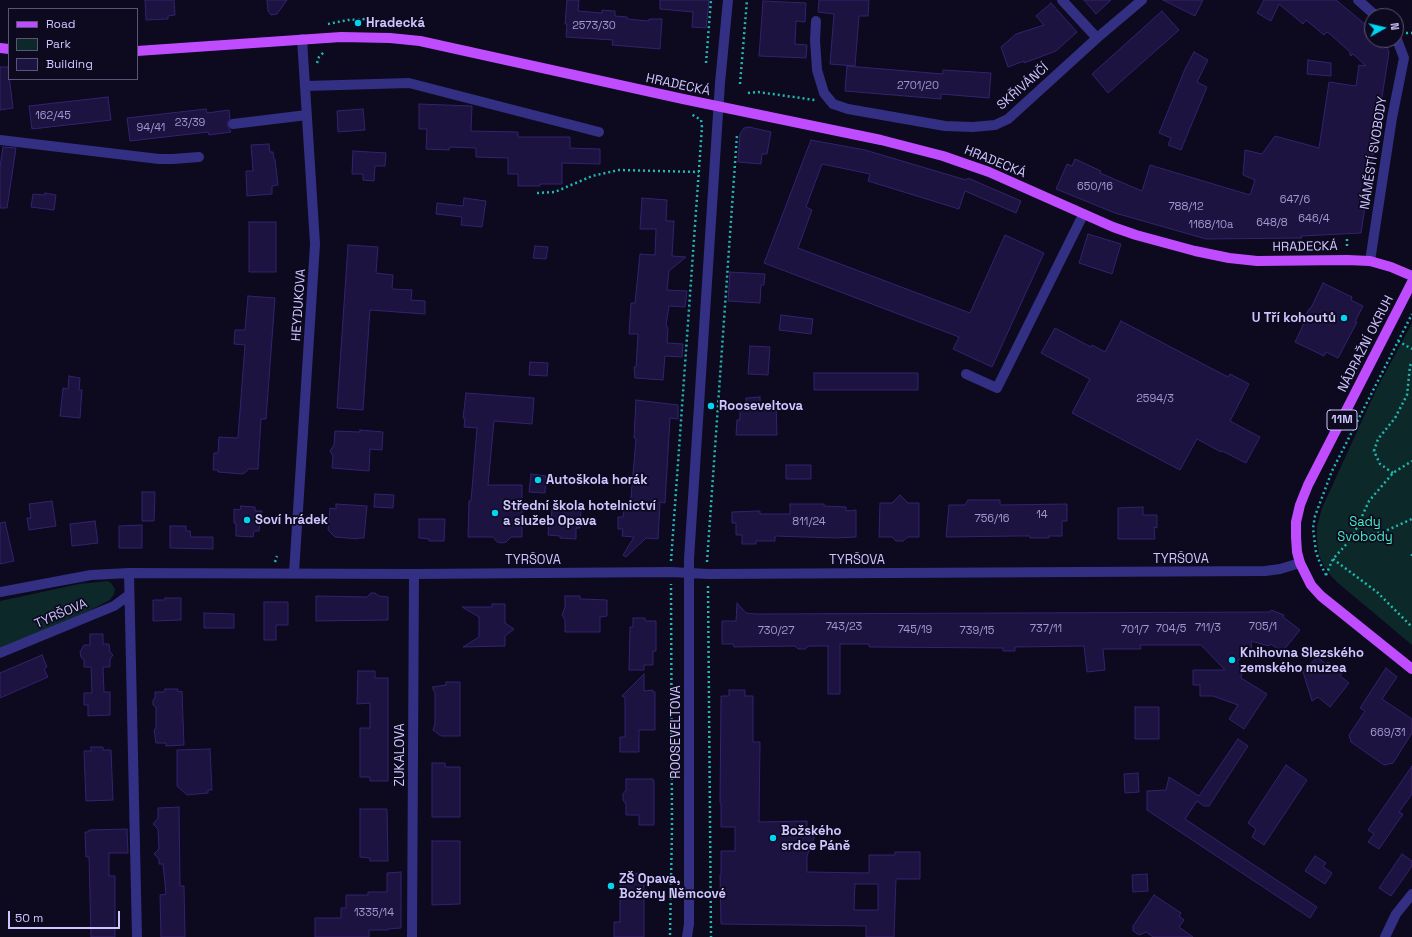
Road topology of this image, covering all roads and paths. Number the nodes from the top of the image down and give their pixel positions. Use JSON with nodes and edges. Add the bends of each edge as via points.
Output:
{"nodes":[{"id":1,"x":711,"y":0,"type":"edge"},
{"id":2,"x":728,"y":0,"type":"edge"},
{"id":3,"x":747,"y":0,"type":"edge"},
{"id":4,"x":1062,"y":0,"type":"edge"},
{"id":5,"x":1142,"y":0,"type":"edge"},
{"id":6,"x":1358,"y":0,"type":"edge"},
{"id":7,"x":1367,"y":8,"type":"edge"},
{"id":8,"x":816,"y":21,"type":"dead end"},
{"id":9,"x":1097,"y":38,"type":"junction"},
{"id":10,"x":302,"y":39,"type":"junction"},
{"id":11,"x":1402,"y":48,"type":"edge"},
{"id":12,"x":327,"y":50,"type":"dead end"},
{"id":13,"x":138,"y":51,"type":"edge"},
{"id":14,"x":1408,"y":60,"type":"edge"},
{"id":15,"x":706,"y":63,"type":"dead end"},
{"id":16,"x":740,"y":84,"type":"dead end"},
{"id":17,"x":318,"y":85,"type":"junction"},
{"id":18,"x":306,"y":86,"type":"junction"},
{"id":19,"x":748,"y":93,"type":"dead end"},
{"id":20,"x":827,"y":97,"type":"junction"},
{"id":21,"x":719,"y":106,"type":"junction"},
{"id":22,"x":685,"y":112,"type":"dead end"},
{"id":23,"x":308,"y":115,"type":"junction"},
{"id":24,"x":234,"y":124,"type":"dead end"},
{"id":25,"x":599,"y":132,"type":"dead end"},
{"id":26,"x":737,"y":135,"type":"dead end"},
{"id":27,"x":0,"y":140,"type":"edge"},
{"id":28,"x":199,"y":157,"type":"dead end"},
{"id":29,"x":698,"y":172,"type":"junction"},
{"id":30,"x":537,"y":193,"type":"dead end"},
{"id":31,"x":1083,"y":214,"type":"junction"},
{"id":32,"x":1370,"y":261,"type":"junction"},
{"id":33,"x":1412,"y":276,"type":"edge"},
{"id":34,"x":1412,"y":282,"type":"edge"},
{"id":35,"x":1412,"y":314,"type":"edge"},
{"id":36,"x":1398,"y":341,"type":"junction"},
{"id":37,"x":1412,"y":349,"type":"edge"},
{"id":38,"x":1412,"y":362,"type":"edge"},
{"id":39,"x":966,"y":374,"type":"dead end"},
{"id":40,"x":1412,"y":461,"type":"edge"},
{"id":41,"x":1393,"y":473,"type":"junction"},
{"id":42,"x":1412,"y":519,"type":"edge"},
{"id":43,"x":1352,"y":538,"type":"junction"},
{"id":44,"x":1412,"y":554,"type":"edge"},
{"id":45,"x":1412,"y":558,"type":"edge"},
{"id":46,"x":1333,"y":559,"type":"junction"},
{"id":47,"x":707,"y":562,"type":"dead end"},
{"id":48,"x":1300,"y":563,"type":"junction"},
{"id":49,"x":671,"y":572,"type":"junction"},
{"id":50,"x":690,"y":572,"type":"junction"},
{"id":51,"x":129,"y":573,"type":"junction"},
{"id":52,"x":294,"y":573,"type":"junction"},
{"id":53,"x":414,"y":574,"type":"junction"},
{"id":54,"x":708,"y":584,"type":"dead end"},
{"id":55,"x":0,"y":592,"type":"edge"},
{"id":56,"x":129,"y":595,"type":"junction"},
{"id":57,"x":1412,"y":627,"type":"edge"},
{"id":58,"x":0,"y":653,"type":"edge"},
{"id":59,"x":1412,"y":669,"type":"edge"},
{"id":60,"x":1412,"y":894,"type":"edge"},
{"id":61,"x":670,"y":936,"type":"dead end"},
{"id":62,"x":137,"y":937,"type":"edge"},
{"id":63,"x":412,"y":937,"type":"edge"},
{"id":64,"x":687,"y":937,"type":"edge"},
{"id":65,"x":711,"y":937,"type":"edge"},
{"id":66,"x":1385,"y":937,"type":"edge"}],
"edges":[{"from":1,"to":15,"type":"path"},
{"from":2,"to":21,"type":"street","name":"ROOSEVELTOVA"},
{"from":3,"to":16,"type":"path"},
{"from":4,"to":9,"type":"street"},
{"from":5,"to":9,"type":"street","name":"SKŘIVÁNČÍ"},
{"from":6,"to":7,"type":"street"},
{"from":8,"to":20,"type":"street","via":[[818,70]]},
{"from":9,"to":20,"type":"street","name":"SKŘIVÁNČÍ","via":[[1008,119],[995,125],[960,127],[848,109],[833,104]]},
{"from":10,"to":13,"type":"main road","name":"HRADECKÁ"},
{"from":10,"to":18,"type":"street","name":"HEYDUKOVA"},
{"from":10,"to":21,"type":"main road","name":"HRADECKÁ","via":[[341,37],[420,41]]},
{"from":11,"to":14,"type":"street"},
{"from":12,"to":17,"type":"path","via":[[317,61]]},
{"from":14,"to":32,"type":"street","name":"NÁMĚSTÍ SVOBODY","via":[[1392,118]]},
{"from":17,"to":18,"type":"street"},
{"from":17,"to":25,"type":"street","via":[[409,83]]},
{"from":18,"to":23,"type":"street","name":"HEYDUKOVA"},
{"from":19,"to":20,"type":"path","via":[[758,92],[812,100]]},
{"from":21,"to":31,"type":"main road","name":"HRADECKÁ","via":[[881,140],[943,156],[982,169]]},
{"from":21,"to":50,"type":"street","name":"ROOSEVELTOVA"},
{"from":22,"to":29,"type":"path","via":[[700,120],[702,132]]},
{"from":23,"to":24,"type":"street"},
{"from":23,"to":52,"type":"street","name":"HEYDUKOVA","via":[[315,258]]},
{"from":26,"to":47,"type":"path"},
{"from":27,"to":28,"type":"street","via":[[159,159]]},
{"from":29,"to":30,"type":"path","via":[[620,170],[592,176],[555,192]]},
{"from":29,"to":49,"type":"path"},
{"from":31,"to":32,"type":"main road","name":"HRADECKÁ","via":[[1136,235],[1229,258]]},
{"from":31,"to":39,"type":"street","via":[[997,388]]},
{"from":32,"to":33,"type":"main road","name":"HRADECKÁ"},
{"from":34,"to":48,"type":"main road","name":"NÁDRAŽNÍ OKRUH","number":"11M","via":[[1300,505],[1296,537]]},
{"from":35,"to":36,"type":"path"},
{"from":36,"to":37,"type":"path"},
{"from":36,"to":46,"type":"path","via":[[1332,471],[1316,516],[1313,528],[1316,552],[1326,575]]},
{"from":38,"to":41,"type":"path","via":[[1407,395],[1395,418],[1378,439],[1374,451],[1380,464]]},
{"from":40,"to":41,"type":"path"},
{"from":41,"to":43,"type":"path","via":[[1369,501]]},
{"from":42,"to":43,"type":"path","via":[[1383,532]]},
{"from":43,"to":46,"type":"path"},
{"from":44,"to":45,"type":"path"},
{"from":46,"to":57,"type":"path","via":[[1377,592]]},
{"from":48,"to":50,"type":"street","name":"TYRŠOVA","via":[[1265,571],[708,574]]},
{"from":48,"to":59,"type":"main road","name":"NÁDRAŽNÍ OKRUH","number":"11M","via":[[1311,585],[1321,596]]},
{"from":49,"to":50,"type":"street","name":"TYRŠOVA"},
{"from":49,"to":53,"type":"street","name":"TYRŠOVA"},
{"from":49,"to":61,"type":"path"},
{"from":50,"to":64,"type":"street","name":"ROOSEVELTOVA"},
{"from":51,"to":52,"type":"street","name":"TYRŠOVA"},
{"from":51,"to":55,"type":"street","name":"TYRŠOVA","via":[[91,575]]},
{"from":51,"to":56,"type":"street"},
{"from":52,"to":53,"type":"street","name":"TYRŠOVA"},
{"from":53,"to":63,"type":"street","name":"ZUKALOVA"},
{"from":54,"to":65,"type":"path"},
{"from":56,"to":58,"type":"street","name":"TYRŠOVA","via":[[114,606]]},
{"from":56,"to":62,"type":"street"},
{"from":60,"to":66,"type":"street","via":[[1396,914]]}]}
